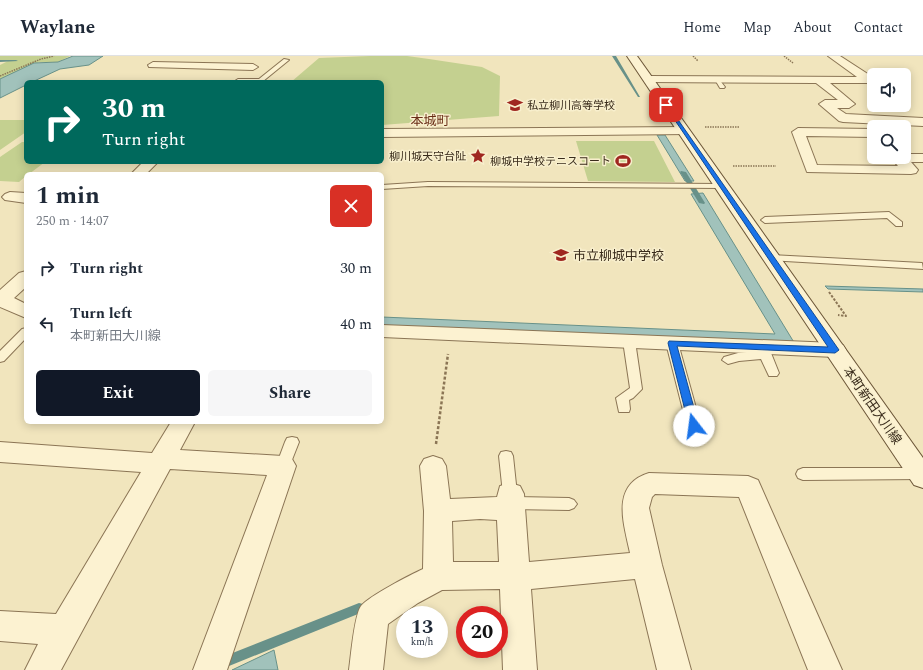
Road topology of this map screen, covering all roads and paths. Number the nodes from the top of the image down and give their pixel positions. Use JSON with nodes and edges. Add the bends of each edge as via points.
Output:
{"nodes":[{"id":1,"x":54,"y":56,"type":"edge"},
{"id":2,"x":632,"y":56,"type":"edge"},
{"id":3,"x":833,"y":56,"type":"edge"},
{"id":4,"x":261,"y":60,"type":"dead end"},
{"id":5,"x":286,"y":60,"type":"dead end"},
{"id":6,"x":153,"y":65,"type":"dead end"},
{"id":7,"x":253,"y":67,"type":"junction"},
{"id":8,"x":0,"y":76,"type":"edge"},
{"id":9,"x":648,"y":79,"type":"junction"},
{"id":10,"x":867,"y":79,"type":"edge"},
{"id":11,"x":239,"y":80,"type":"edge"},
{"id":12,"x":260,"y":80,"type":"edge"},
{"id":13,"x":818,"y":80,"type":"junction"},
{"id":14,"x":867,"y":82,"type":"edge"},
{"id":15,"x":911,"y":110,"type":"edge"},
{"id":16,"x":923,"y":119,"type":"edge"},
{"id":17,"x":923,"y":122,"type":"edge"},
{"id":18,"x":739,"y":127,"type":"dead end"},
{"id":19,"x":691,"y":129,"type":"junction"},
{"id":20,"x":384,"y":133,"type":"edge"},
{"id":21,"x":867,"y":133,"type":"edge"},
{"id":22,"x":911,"y":133,"type":"edge"},
{"id":23,"x":923,"y":133,"type":"edge"},
{"id":24,"x":911,"y":158,"type":"edge"},
{"id":25,"x":923,"y":158,"type":"edge"},
{"id":26,"x":149,"y":164,"type":"edge"},
{"id":27,"x":904,"y":164,"type":"edge"},
{"id":28,"x":726,"y":166,"type":"dead end"},
{"id":29,"x":776,"y":166,"type":"dead end"},
{"id":30,"x":140,"y":172,"type":"edge"},
{"id":31,"x":384,"y":186,"type":"edge"},
{"id":32,"x":721,"y":186,"type":"junction"},
{"id":33,"x":10,"y":197,"type":"dead end"},
{"id":34,"x":24,"y":198,"type":"edge"},
{"id":35,"x":765,"y":220,"type":"dead end"},
{"id":36,"x":899,"y":224,"type":"dead end"},
{"id":37,"x":771,"y":258,"type":"junction"},
{"id":38,"x":922,"y":266,"type":"edge"},
{"id":39,"x":24,"y":279,"type":"edge"},
{"id":40,"x":829,"y":292,"type":"dead end"},
{"id":41,"x":1,"y":299,"type":"edge"},
{"id":42,"x":24,"y":311,"type":"edge"},
{"id":43,"x":834,"y":315,"type":"dead end"},
{"id":44,"x":384,"y":331,"type":"edge"},
{"id":45,"x":24,"y":333,"type":"edge"},
{"id":46,"x":450,"y":335,"type":"junction"},
{"id":47,"x":628,"y":341,"type":"junction"},
{"id":48,"x":672,"y":343,"type":"junction"},
{"id":49,"x":835,"y":350,"type":"junction"},
{"id":50,"x":764,"y":351,"type":"junction"},
{"id":51,"x":0,"y":358,"type":"edge"},
{"id":52,"x":728,"y":360,"type":"dead end"},
{"id":53,"x":774,"y":373,"type":"dead end"},
{"id":54,"x":624,"y":409,"type":"dead end"},
{"id":55,"x":182,"y":424,"type":"edge"},
{"id":56,"x":694,"y":426,"type":"dead end"},
{"id":57,"x":0,"y":452,"type":"edge"},
{"id":58,"x":506,"y":456,"type":"dead end"},
{"id":59,"x":162,"y":461,"type":"junction"},
{"id":60,"x":433,"y":466,"type":"joint"},
{"id":61,"x":803,"y":474,"type":"dead end"},
{"id":62,"x":922,"y":476,"type":"edge"},
{"id":63,"x":511,"y":502,"type":"junction"},
{"id":64,"x":569,"y":504,"type":"dead end"},
{"id":65,"x":438,"y":511,"type":"junction"},
{"id":66,"x":647,"y":565,"type":"junction"},
{"id":67,"x":515,"y":575,"type":"junction"},
{"id":68,"x":438,"y":576,"type":"junction"},
{"id":69,"x":0,"y":626,"type":"edge"},
{"id":70,"x":56,"y":629,"type":"junction"},
{"id":71,"x":42,"y":670,"type":"edge"},
{"id":72,"x":210,"y":670,"type":"edge"},
{"id":73,"x":366,"y":670,"type":"edge"},
{"id":74,"x":520,"y":670,"type":"edge"},
{"id":75,"x":674,"y":670,"type":"edge"},
{"id":76,"x":825,"y":670,"type":"edge"}],
"edges":[{"from":1,"to":8,"type":"path"},
{"from":2,"to":9,"type":"street","name":"本町新田大川線"},
{"from":3,"to":10,"type":"street"},
{"from":4,"to":7,"type":"street"},
{"from":5,"to":12,"type":"lane"},
{"from":6,"to":7,"type":"street"},
{"from":7,"to":11,"type":"street"},
{"from":9,"to":13,"type":"street","via":[[719,83]]},
{"from":9,"to":19,"type":"street","name":"本町新田大川線"},
{"from":13,"to":14,"type":"street"},
{"from":13,"to":17,"type":"street","via":[[849,104],[825,104],[843,118]]},
{"from":15,"to":16,"type":"street"},
{"from":18,"to":19,"type":"path"},
{"from":19,"to":20,"type":"street"},
{"from":19,"to":32,"type":"street","name":"本町新田大川線"},
{"from":21,"to":27,"type":"street","via":[[798,132],[812,169],[911,170]]},
{"from":22,"to":23,"type":"street"},
{"from":24,"to":25,"type":"street"},
{"from":26,"to":30,"type":"street"},
{"from":28,"to":29,"type":"path"},
{"from":31,"to":32,"type":"lane"},
{"from":32,"to":37,"type":"street","name":"本町新田大川線"},
{"from":33,"to":34,"type":"street"},
{"from":35,"to":36,"type":"lane","via":[[888,215]]},
{"from":37,"to":38,"type":"lane"},
{"from":37,"to":49,"type":"street","name":"本町新田大川線"},
{"from":39,"to":41,"type":"street"},
{"from":40,"to":43,"type":"path","via":[[846,316]]},
{"from":41,"to":42,"type":"street"},
{"from":44,"to":46,"type":"street"},
{"from":45,"to":51,"type":"lane"},
{"from":46,"to":47,"type":"street"},
{"from":46,"to":60,"type":"path"},
{"from":47,"to":48,"type":"street"},
{"from":47,"to":54,"type":"lane","via":[[636,389],[622,398]]},
{"from":48,"to":50,"type":"street"},
{"from":48,"to":56,"type":"lane"},
{"from":49,"to":50,"type":"street"},
{"from":49,"to":62,"type":"street","name":"本町新田大川線"},
{"from":50,"to":52,"type":"lane"},
{"from":50,"to":53,"type":"lane"},
{"from":55,"to":59,"type":"street"},
{"from":57,"to":59,"type":"street"},
{"from":58,"to":63,"type":"lane"},
{"from":59,"to":70,"type":"street"},
{"from":59,"to":72,"type":"street","via":[[288,454]]},
{"from":60,"to":65,"type":"street"},
{"from":61,"to":62,"type":"lane"},
{"from":63,"to":64,"type":"lane"},
{"from":63,"to":65,"type":"street","via":[[480,508]]},
{"from":63,"to":67,"type":"street"},
{"from":65,"to":68,"type":"street"},
{"from":66,"to":67,"type":"street","via":[[546,575]]},
{"from":66,"to":75,"type":"street"},
{"from":66,"to":76,"type":"street","via":[[635,508],[640,492],[649,484],[748,487]]},
{"from":67,"to":68,"type":"street"},
{"from":67,"to":74,"type":"street"},
{"from":68,"to":73,"type":"street","via":[[408,592],[373,616]]},
{"from":69,"to":70,"type":"street"},
{"from":70,"to":71,"type":"street"}]}
